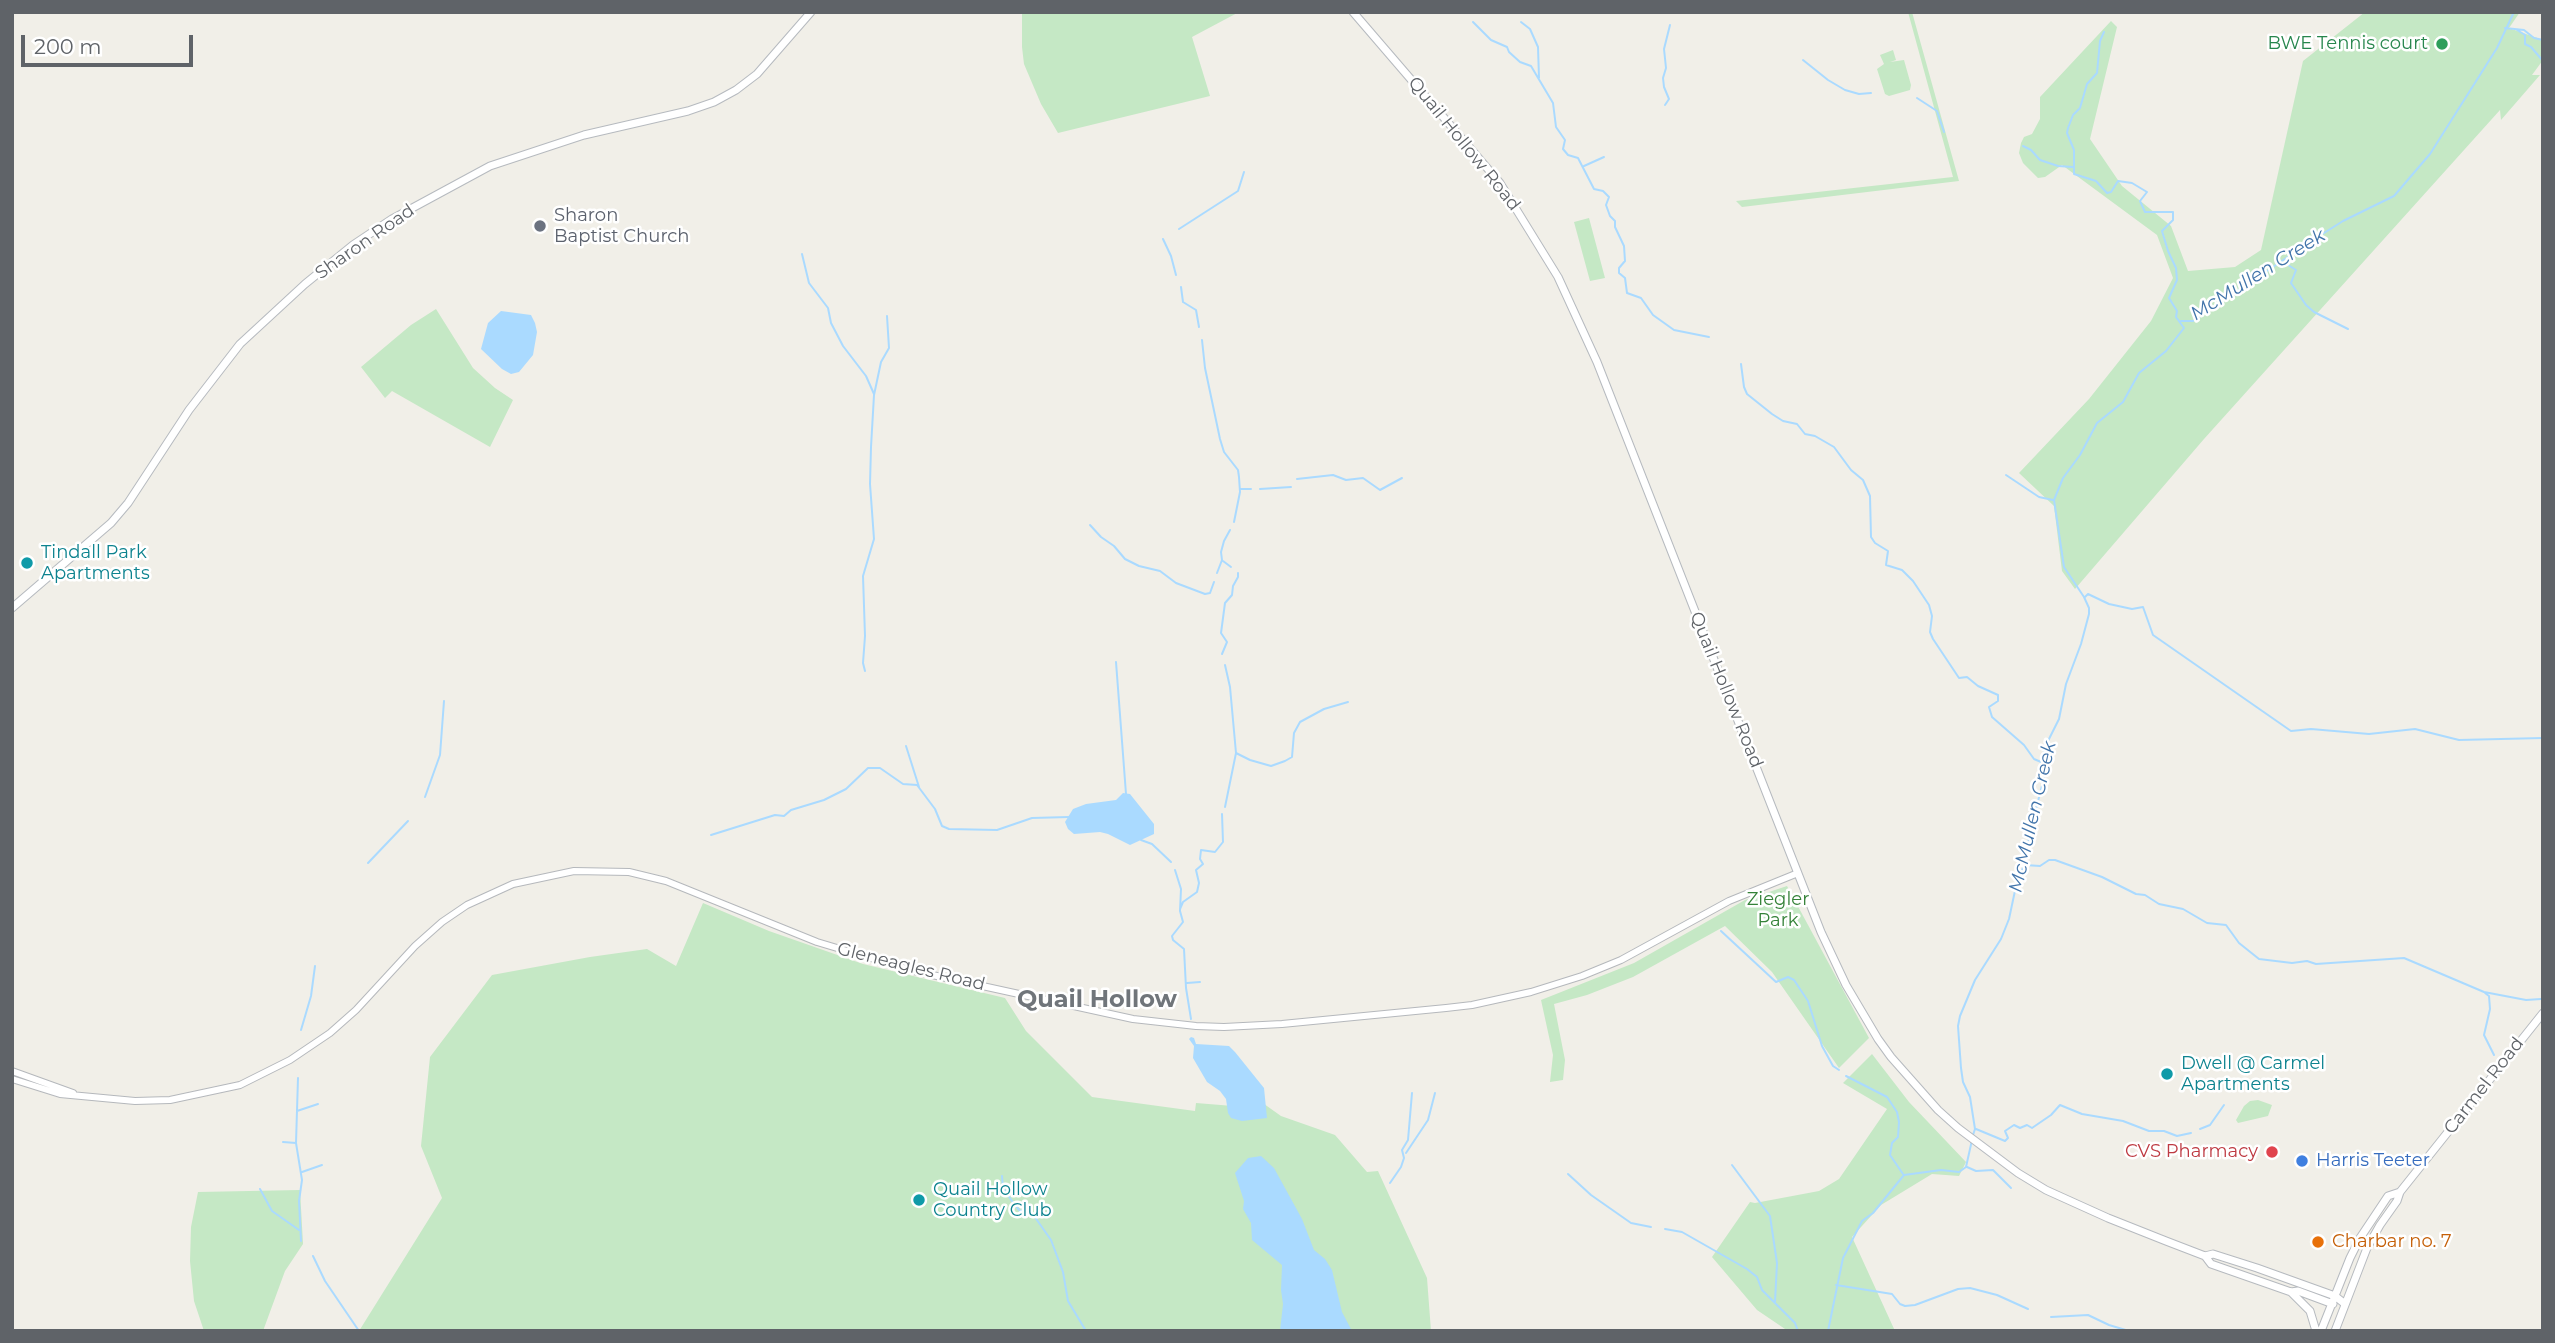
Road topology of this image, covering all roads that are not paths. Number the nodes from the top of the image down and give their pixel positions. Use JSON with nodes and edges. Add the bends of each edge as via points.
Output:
{"nodes":[{"id":1,"x":811,"y":12,"type":"edge"},
{"id":2,"x":1353,"y":12,"type":"edge"},
{"id":3,"x":32,"y":592,"type":"junction"},
{"id":4,"x":12,"y":608,"type":"edge"},
{"id":5,"x":12,"y":615,"type":"edge"},
{"id":6,"x":1798,"y":873,"type":"junction"},
{"id":7,"x":2543,"y":1013,"type":"edge"},
{"id":8,"x":12,"y":1072,"type":"edge"},
{"id":9,"x":12,"y":1079,"type":"edge"},
{"id":10,"x":78,"y":1095,"type":"junction"},
{"id":11,"x":2400,"y":1192,"type":"junction"},
{"id":12,"x":2205,"y":1255,"type":"junction"},
{"id":13,"x":2291,"y":1292,"type":"junction"},
{"id":14,"x":2333,"y":1300,"type":"junction"},
{"id":15,"x":2345,"y":1304,"type":"junction"},
{"id":16,"x":2319,"y":1331,"type":"edge"},
{"id":17,"x":2335,"y":1331,"type":"edge"}],
"edges":[{"from":1,"to":3,"type":"main road","name":"Sharon Road","via":[[771,60],[726,96],[688,111],[584,135],[490,166],[391,219],[353,245],[240,344],[188,410],[128,503]]},
{"from":2,"to":6,"type":"main road","name":"Quail Hollow Road","via":[[1500,183],[1558,277],[1597,362]]},
{"from":3,"to":4,"type":"main road","name":"Sharon Road"},
{"from":3,"to":5,"type":"main road"},
{"from":6,"to":10,"type":"street","name":"Gleneagles Road","via":[[1729,901],[1614,963],[1531,992],[1446,1008],[1217,1027],[1133,1019],[892,965],[817,942],[666,881],[609,870],[566,872],[513,884],[467,905],[415,946],[330,1033],[255,1079],[170,1100],[117,1101]]},
{"from":6,"to":12,"type":"main road","name":"Quail Hollow Road","via":[[1838,968],[1872,1029],[1919,1089],[1958,1128],[2018,1173],[2077,1205]]},
{"from":7,"to":11,"type":"main road","name":"Carmel Road"},
{"from":8,"to":10,"type":"street","name":"Gleneagles Road"},
{"from":9,"to":10,"type":"street","name":"Gleneagles Road"},
{"from":11,"to":14,"type":"main road","name":"Carmel Road","via":[[2388,1196],[2370,1223]]},
{"from":11,"to":15,"type":"main road","name":"Carmel Road","via":[[2367,1248]]},
{"from":12,"to":13,"type":"main road","name":"Quail Hollow Road","via":[[2211,1264]]},
{"from":12,"to":14,"type":"main road","name":"Quail Hollow Road","via":[[2213,1254]]},
{"from":13,"to":14,"type":"main road","name":"Quail Hollow Road"},
{"from":13,"to":16,"type":"main road","via":[[2310,1311]]},
{"from":14,"to":15,"type":"main road","name":"Quail Hollow Road"},
{"from":14,"to":16,"type":"main road","name":"Carmel Road"},
{"from":15,"to":17,"type":"main road","name":"Carmel Road"}]}
